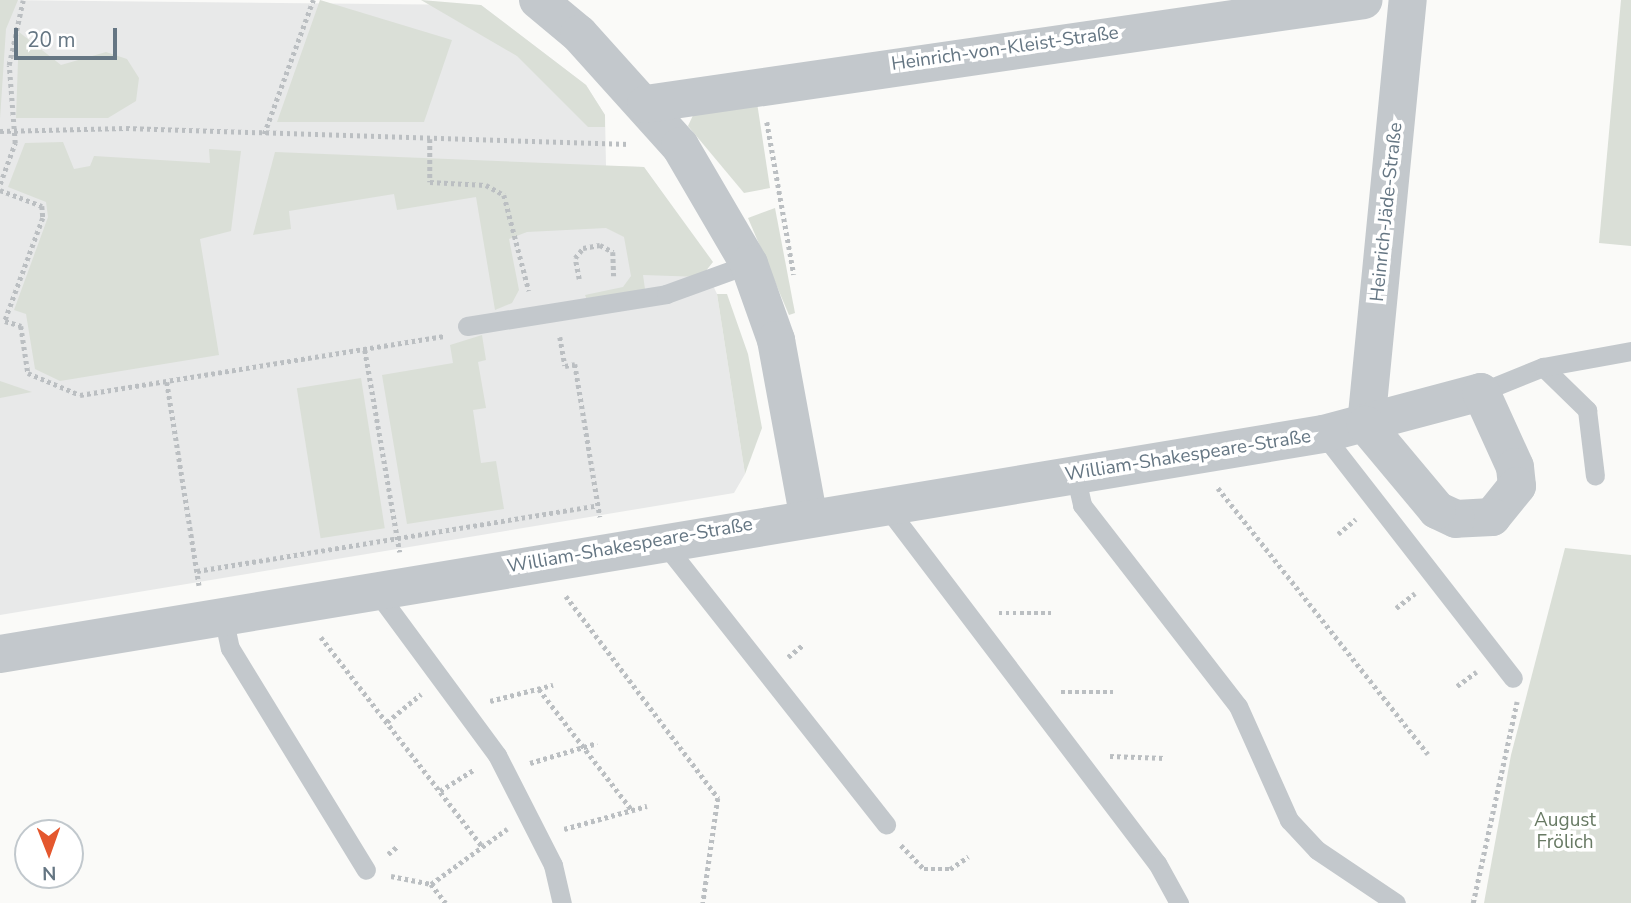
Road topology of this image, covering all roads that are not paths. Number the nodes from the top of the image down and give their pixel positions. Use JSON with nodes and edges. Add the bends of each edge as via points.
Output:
{"nodes":[{"id":1,"x":538,"y":0,"type":"edge"},
{"id":2,"x":1364,"y":0,"type":"edge"},
{"id":3,"x":1408,"y":0,"type":"edge"},
{"id":4,"x":646,"y":104,"type":"junction"},
{"id":5,"x":749,"y":264,"type":"junction"},
{"id":6,"x":467,"y":326,"type":"road end"},
{"id":7,"x":1631,"y":351,"type":"edge"},
{"id":8,"x":1543,"y":367,"type":"junction"},
{"id":9,"x":1481,"y":392,"type":"junction"},
{"id":10,"x":1366,"y":425,"type":"junction"},
{"id":11,"x":1323,"y":434,"type":"junction"},
{"id":12,"x":1075,"y":474,"type":"junction"},
{"id":13,"x":1595,"y":476,"type":"dead end"},
{"id":14,"x":885,"y":505,"type":"junction"},
{"id":15,"x":808,"y":515,"type":"junction"},
{"id":16,"x":663,"y":541,"type":"junction"},
{"id":17,"x":376,"y":591,"type":"junction"},
{"id":18,"x":214,"y":618,"type":"junction"},
{"id":19,"x":0,"y":654,"type":"edge"},
{"id":20,"x":1513,"y":678,"type":"road end"},
{"id":21,"x":886,"y":824,"type":"road end"},
{"id":22,"x":366,"y":870,"type":"road end"},
{"id":23,"x":562,"y":903,"type":"edge"},
{"id":24,"x":1179,"y":903,"type":"edge"},
{"id":25,"x":1396,"y":903,"type":"edge"}],
"edges":[{"from":1,"to":4,"type":"street"},
{"from":2,"to":4,"type":"street","name":"Heinrich-von-Kleist-Straße","via":[[760,83]]},
{"from":3,"to":10,"type":"street","name":"Heinrich-Jäde-Straße"},
{"from":4,"to":5,"type":"street","via":[[680,146]]},
{"from":5,"to":6,"type":"lane","via":[[666,295]]},
{"from":5,"to":15,"type":"street","via":[[776,340]]},
{"from":7,"to":8,"type":"lane","name":"William-Shakespeare-Straße"},
{"from":8,"to":9,"type":"lane","name":"William-Shakespeare-Straße"},
{"from":8,"to":13,"type":"lane","via":[[1587,410]]},
{"from":9,"to":10,"type":"street","name":"William-Shakespeare-Straße"},
{"from":9,"to":10,"type":"street","via":[[1515,467],[1517,486],[1492,517],[1456,519],[1437,510]]},
{"from":10,"to":11,"type":"street","name":"William-Shakespeare-Straße"},
{"from":11,"to":12,"type":"street","name":"William-Shakespeare-Straße"},
{"from":11,"to":20,"type":"lane"},
{"from":12,"to":14,"type":"street","name":"William-Shakespeare-Straße"},
{"from":12,"to":25,"type":"lane","via":[[1082,505],[1238,706],[1289,820],[1317,850]]},
{"from":14,"to":15,"type":"street","name":"William-Shakespeare-Straße"},
{"from":14,"to":24,"type":"lane","via":[[1076,756]]},
{"from":15,"to":16,"type":"street","name":"William-Shakespeare-Straße"},
{"from":16,"to":17,"type":"street","name":"William-Shakespeare-Straße"},
{"from":16,"to":21,"type":"lane"},
{"from":17,"to":18,"type":"street","name":"William-Shakespeare-Straße"},
{"from":17,"to":23,"type":"lane","via":[[501,763],[539,836]]},
{"from":18,"to":19,"type":"street","name":"William-Shakespeare-Straße"},
{"from":18,"to":22,"type":"lane"}]}
